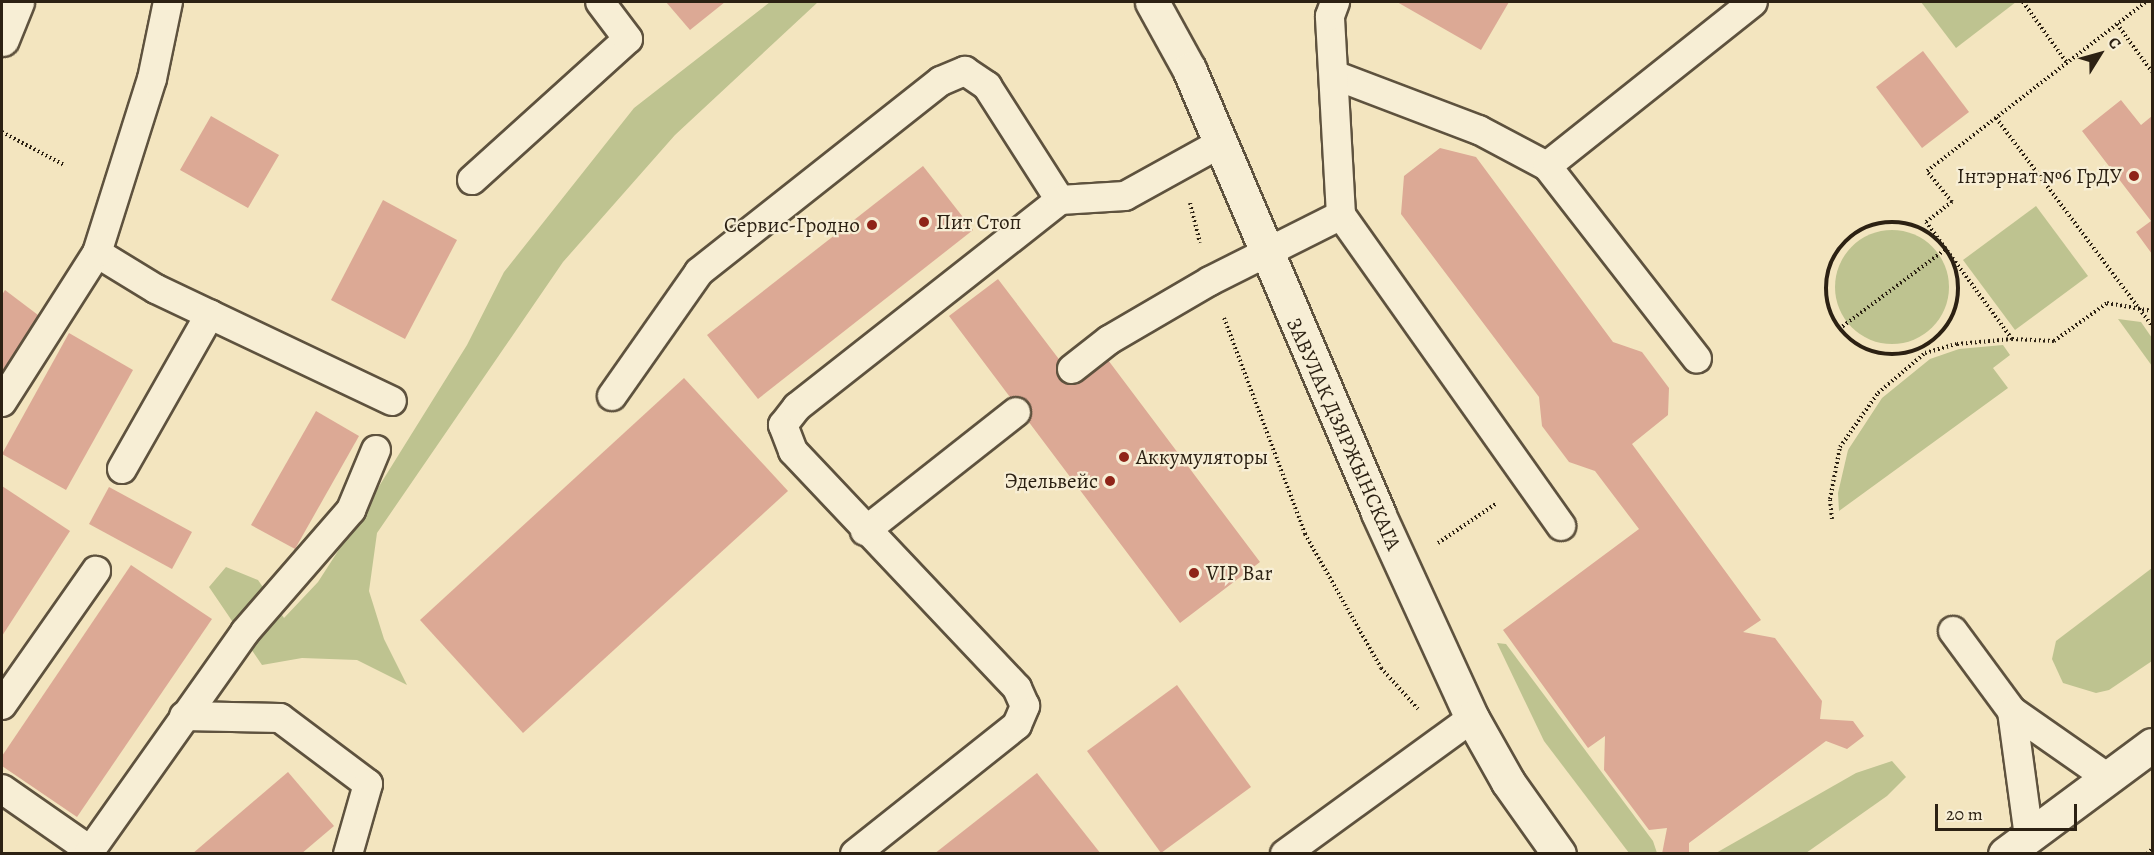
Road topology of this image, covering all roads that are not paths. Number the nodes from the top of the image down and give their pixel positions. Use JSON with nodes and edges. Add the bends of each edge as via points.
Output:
{"nodes":[{"id":1,"x":17,"y":2,"type":"edge"},
{"id":2,"x":168,"y":2,"type":"edge"},
{"id":3,"x":600,"y":2,"type":"edge"},
{"id":4,"x":1152,"y":2,"type":"edge"},
{"id":5,"x":1335,"y":2,"type":"edge"},
{"id":6,"x":1753,"y":2,"type":"edge"},
{"id":7,"x":2,"y":39,"type":"edge"},
{"id":8,"x":1334,"y":75,"type":"junction"},
{"id":9,"x":1221,"y":143,"type":"junction"},
{"id":10,"x":1547,"y":166,"type":"junction"},
{"id":11,"x":472,"y":180,"type":"dead end"},
{"id":12,"x":1060,"y":200,"type":"junction"},
{"id":13,"x":1341,"y":215,"type":"junction"},
{"id":14,"x":97,"y":253,"type":"junction"},
{"id":15,"x":1266,"y":253,"type":"junction"},
{"id":16,"x":210,"y":314,"type":"junction"},
{"id":17,"x":1697,"y":359,"type":"dead end"},
{"id":18,"x":1072,"y":369,"type":"dead end"},
{"id":19,"x":612,"y":396,"type":"dead end"},
{"id":20,"x":392,"y":401,"type":"dead end"},
{"id":21,"x":2,"y":402,"type":"edge"},
{"id":22,"x":1016,"y":412,"type":"dead end"},
{"id":23,"x":376,"y":450,"type":"dead end"},
{"id":24,"x":122,"y":469,"type":"dead end"},
{"id":25,"x":1561,"y":526,"type":"dead end"},
{"id":26,"x":865,"y":531,"type":"junction"},
{"id":27,"x":96,"y":571,"type":"dead end"},
{"id":28,"x":1953,"y":631,"type":"dead end"},
{"id":29,"x":2,"y":705,"type":"edge"},
{"id":30,"x":2012,"y":711,"type":"junction"},
{"id":31,"x":184,"y":716,"type":"junction"},
{"id":32,"x":1472,"y":718,"type":"junction"},
{"id":33,"x":2152,"y":745,"type":"edge"},
{"id":34,"x":2108,"y":778,"type":"junction"},
{"id":35,"x":2,"y":789,"type":"edge"},
{"id":36,"x":2017,"y":845,"type":"edge"},
{"id":37,"x":88,"y":851,"type":"edge"},
{"id":38,"x":348,"y":854,"type":"edge"},
{"id":39,"x":855,"y":854,"type":"edge"},
{"id":40,"x":1285,"y":854,"type":"edge"},
{"id":41,"x":1559,"y":854,"type":"edge"}],
"edges":[{"from":1,"to":7,"type":"street"},
{"from":2,"to":14,"type":"lane","via":[[152,79]]},
{"from":3,"to":11,"type":"lane","via":[[628,39]]},
{"from":4,"to":9,"type":"street","name":"ЗАВУЛАК ДЗЯРЖЫНСКАГА","via":[[1189,69]]},
{"from":5,"to":8,"type":"lane","via":[[1330,16]]},
{"from":6,"to":10,"type":"lane"},
{"from":8,"to":10,"type":"lane","via":[[1479,130]]},
{"from":8,"to":13,"type":"lane"},
{"from":9,"to":12,"type":"lane","via":[[1125,196]]},
{"from":9,"to":15,"type":"street","name":"ЗАВУЛАК ДЗЯРЖЫНСКАГА"},
{"from":10,"to":17,"type":"lane"},
{"from":12,"to":19,"type":"lane","via":[[987,86],[965,71],[941,81],[699,272]]},
{"from":12,"to":26,"type":"lane","via":[[797,407],[783,425],[793,451]]},
{"from":13,"to":15,"type":"lane"},
{"from":13,"to":25,"type":"lane"},
{"from":14,"to":16,"type":"lane","via":[[156,289]]},
{"from":14,"to":21,"type":"lane"},
{"from":15,"to":18,"type":"lane","via":[[1109,340]]},
{"from":15,"to":32,"type":"street","name":"ЗАВУЛАК ДЗЯРЖЫНСКАГА"},
{"from":16,"to":20,"type":"lane"},
{"from":16,"to":24,"type":"lane"},
{"from":22,"to":26,"type":"lane"},
{"from":23,"to":31,"type":"lane","via":[[351,510],[245,632]]},
{"from":26,"to":39,"type":"lane","via":[[1017,688],[1025,706],[1017,725]]},
{"from":27,"to":29,"type":"lane"},
{"from":28,"to":30,"type":"lane"},
{"from":30,"to":34,"type":"lane"},
{"from":30,"to":36,"type":"lane"},
{"from":31,"to":37,"type":"lane"},
{"from":31,"to":38,"type":"lane","via":[[280,718],[368,784]]},
{"from":32,"to":40,"type":"lane"},
{"from":32,"to":41,"type":"street","name":"ЗАВУЛАК ДЗЯРЖЫНСКАГА","via":[[1508,782]]},
{"from":33,"to":34,"type":"street"},
{"from":34,"to":36,"type":"street"},
{"from":35,"to":37,"type":"lane"}]}
